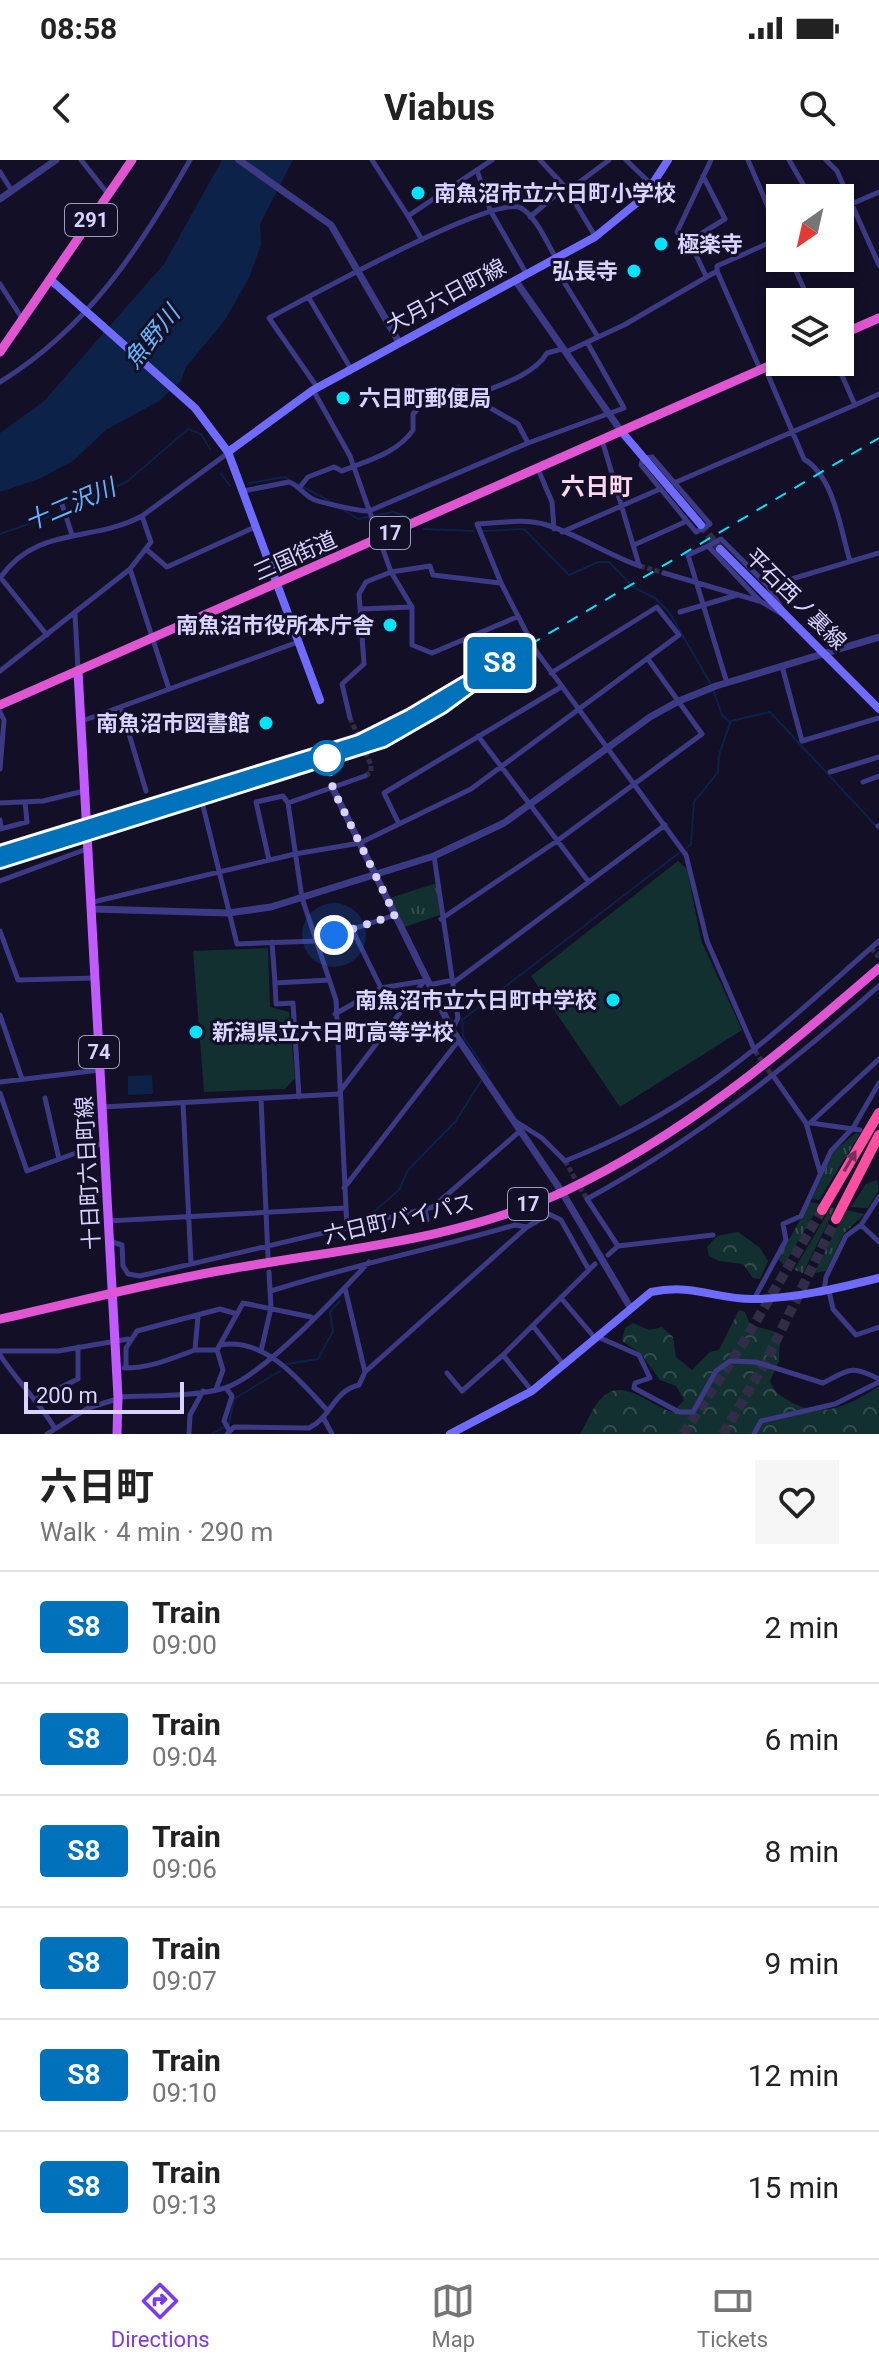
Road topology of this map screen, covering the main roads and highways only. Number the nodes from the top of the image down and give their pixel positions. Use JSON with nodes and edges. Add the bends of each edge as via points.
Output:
{"nodes":[{"id":1,"x":132,"y":160,"type":"edge"},
{"id":2,"x":666,"y":161,"type":"edge"},
{"id":3,"x":52,"y":281,"type":"junction"},
{"id":4,"x":879,"y":318,"type":"edge"},
{"id":5,"x":854,"y":329,"type":"edge"},
{"id":6,"x":0,"y":352,"type":"edge"},
{"id":7,"x":766,"y":368,"type":"edge"},
{"id":8,"x":621,"y":431,"type":"junction"},
{"id":9,"x":228,"y":452,"type":"junction"},
{"id":10,"x":701,"y":525,"type":"tunnel mouth"},
{"id":11,"x":720,"y":549,"type":"tunnel mouth"},
{"id":12,"x":277,"y":583,"type":"junction"},
{"id":13,"x":78,"y":671,"type":"junction"},
{"id":14,"x":320,"y":700,"type":"dead end"},
{"id":15,"x":0,"y":705,"type":"edge"},
{"id":16,"x":879,"y":709,"type":"edge"},
{"id":17,"x":879,"y":968,"type":"edge"},
{"id":18,"x":879,"y":1113,"type":"edge"},
{"id":19,"x":879,"y":1135,"type":"edge"},
{"id":20,"x":822,"y":1210,"type":"tunnel mouth"},
{"id":21,"x":836,"y":1219,"type":"tunnel mouth"},
{"id":22,"x":879,"y":1278,"type":"edge"},
{"id":23,"x":112,"y":1292,"type":"junction"},
{"id":24,"x":0,"y":1319,"type":"edge"},
{"id":25,"x":117,"y":1434,"type":"edge"},
{"id":26,"x":450,"y":1434,"type":"edge"}],
"edges":[{"from":1,"to":3,"type":"highway","number":"291"},
{"from":2,"to":9,"type":"main road","name":"大月六日町線","via":[[653,185],[595,237],[315,388]]},
{"from":3,"to":6,"type":"highway","number":"291"},
{"from":3,"to":9,"type":"main road","via":[[191,405]]},
{"from":4,"to":5,"type":"highway"},
{"from":7,"to":8,"type":"highway","name":"三国街道","number":"17"},
{"from":8,"to":10,"type":"main road"},
{"from":8,"to":12,"type":"highway","name":"三国街道","number":"17"},
{"from":9,"to":12,"type":"main road"},
{"from":11,"to":16,"type":"main road","name":"平石西ノ裏線"},
{"from":12,"to":13,"type":"highway","name":"三国街道","number":"17"},
{"from":12,"to":14,"type":"main road"},
{"from":13,"to":15,"type":"highway","name":"三国街道","number":"17"},
{"from":13,"to":23,"type":"main road","name":"十日町六日町線","number":"74"},
{"from":17,"to":23,"type":"highway","name":"六日町バイパス","number":"17","via":[[702,1113],[562,1192],[411,1239]]},
{"from":20,"to":18,"type":"highway","one_way":true},
{"from":19,"to":21,"type":"highway"},
{"from":22,"to":26,"type":"main road","via":[[826,1292],[754,1299],[673,1287],[651,1292],[532,1391]]},
{"from":23,"to":24,"type":"highway","name":"六日町バイパス","number":"17"},
{"from":23,"to":25,"type":"main road","name":"十日町六日町線","number":"74","via":[[121,1368]]}]}
